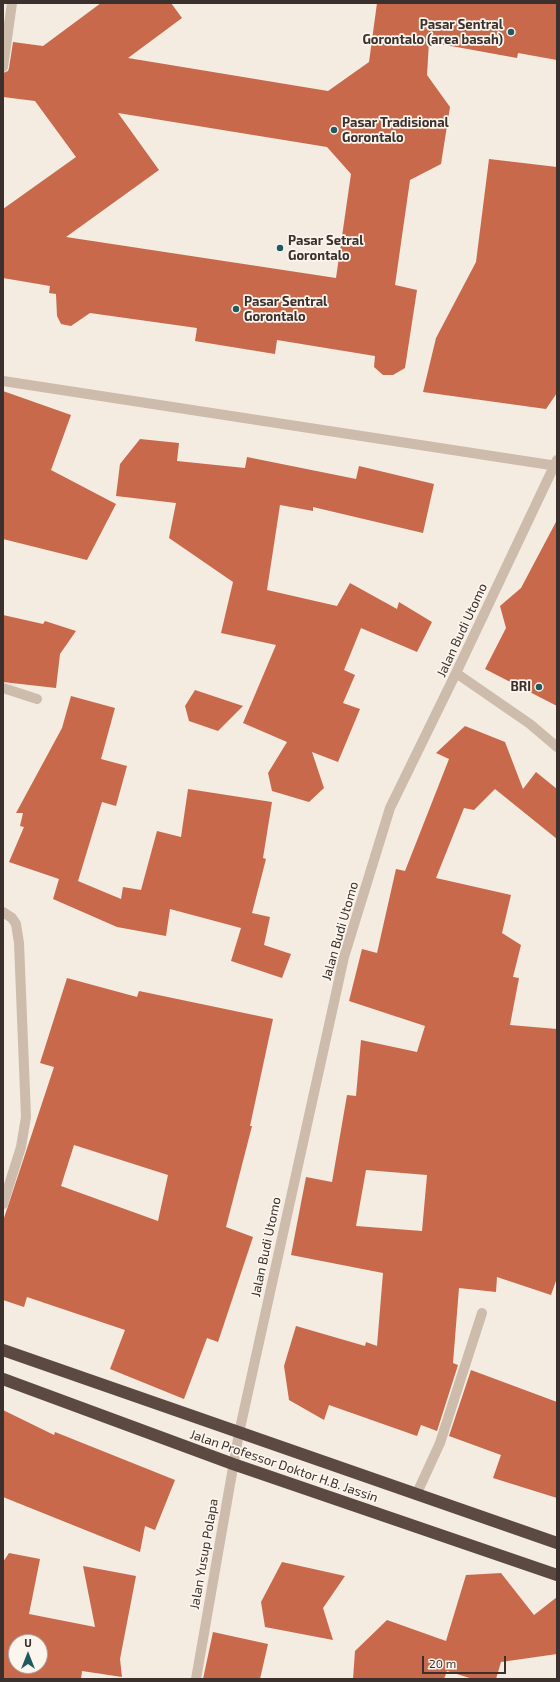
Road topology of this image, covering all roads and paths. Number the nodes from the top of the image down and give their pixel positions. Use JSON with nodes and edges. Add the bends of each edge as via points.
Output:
{"nodes":[{"id":1,"x":12,"y":3,"type":"edge"},
{"id":2,"x":3,"y":67,"type":"edge"},
{"id":3,"x":3,"y":381,"type":"edge"},
{"id":4,"x":556,"y":464,"type":"edge"},
{"id":5,"x":456,"y":673,"type":"junction"},
{"id":6,"x":3,"y":688,"type":"edge"},
{"id":7,"x":37,"y":699,"type":"dead end"},
{"id":8,"x":557,"y":747,"type":"edge"},
{"id":9,"x":3,"y":912,"type":"edge"},
{"id":10,"x":3,"y":1204,"type":"edge"},
{"id":11,"x":482,"y":1313,"type":"dead end"},
{"id":12,"x":3,"y":1350,"type":"edge"},
{"id":13,"x":3,"y":1379,"type":"edge"},
{"id":14,"x":239,"y":1433,"type":"junction"},
{"id":15,"x":232,"y":1464,"type":"junction"},
{"id":16,"x":416,"y":1493,"type":"junction"},
{"id":17,"x":557,"y":1543,"type":"edge"},
{"id":18,"x":557,"y":1575,"type":"edge"},
{"id":19,"x":196,"y":1679,"type":"edge"}],
"edges":[{"from":1,"to":2,"type":"street"},
{"from":3,"to":4,"type":"street"},
{"from":4,"to":5,"type":"street","name":"Jalan Budi Utomo"},
{"from":5,"to":8,"type":"street","via":[[530,724]]},
{"from":5,"to":14,"type":"street","name":"Jalan Budi Utomo","via":[[390,808],[344,957]]},
{"from":6,"to":7,"type":"street"},
{"from":9,"to":10,"type":"street","via":[[16,924],[19,943],[26,1117],[21,1147]]},
{"from":11,"to":16,"type":"street","via":[[440,1443]]},
{"from":12,"to":14,"type":"highway","name":"Jalan Professor Doktor H.B. Jassin"},
{"from":13,"to":15,"type":"highway","name":"Jalan Professor Doktor H.B. Jassin"},
{"from":14,"to":15,"type":"street","name":"Jalan Yusup Polapa"},
{"from":14,"to":16,"type":"highway","name":"Jalan Professor Doktor H.B. Jassin"},
{"from":15,"to":18,"type":"highway","name":"Jalan Professor Doktor H.B. Jassin"},
{"from":15,"to":19,"type":"street","name":"Jalan Yusup Polapa"},
{"from":16,"to":17,"type":"highway","name":"Jalan Professor Doktor H.B. Jassin"}]}
